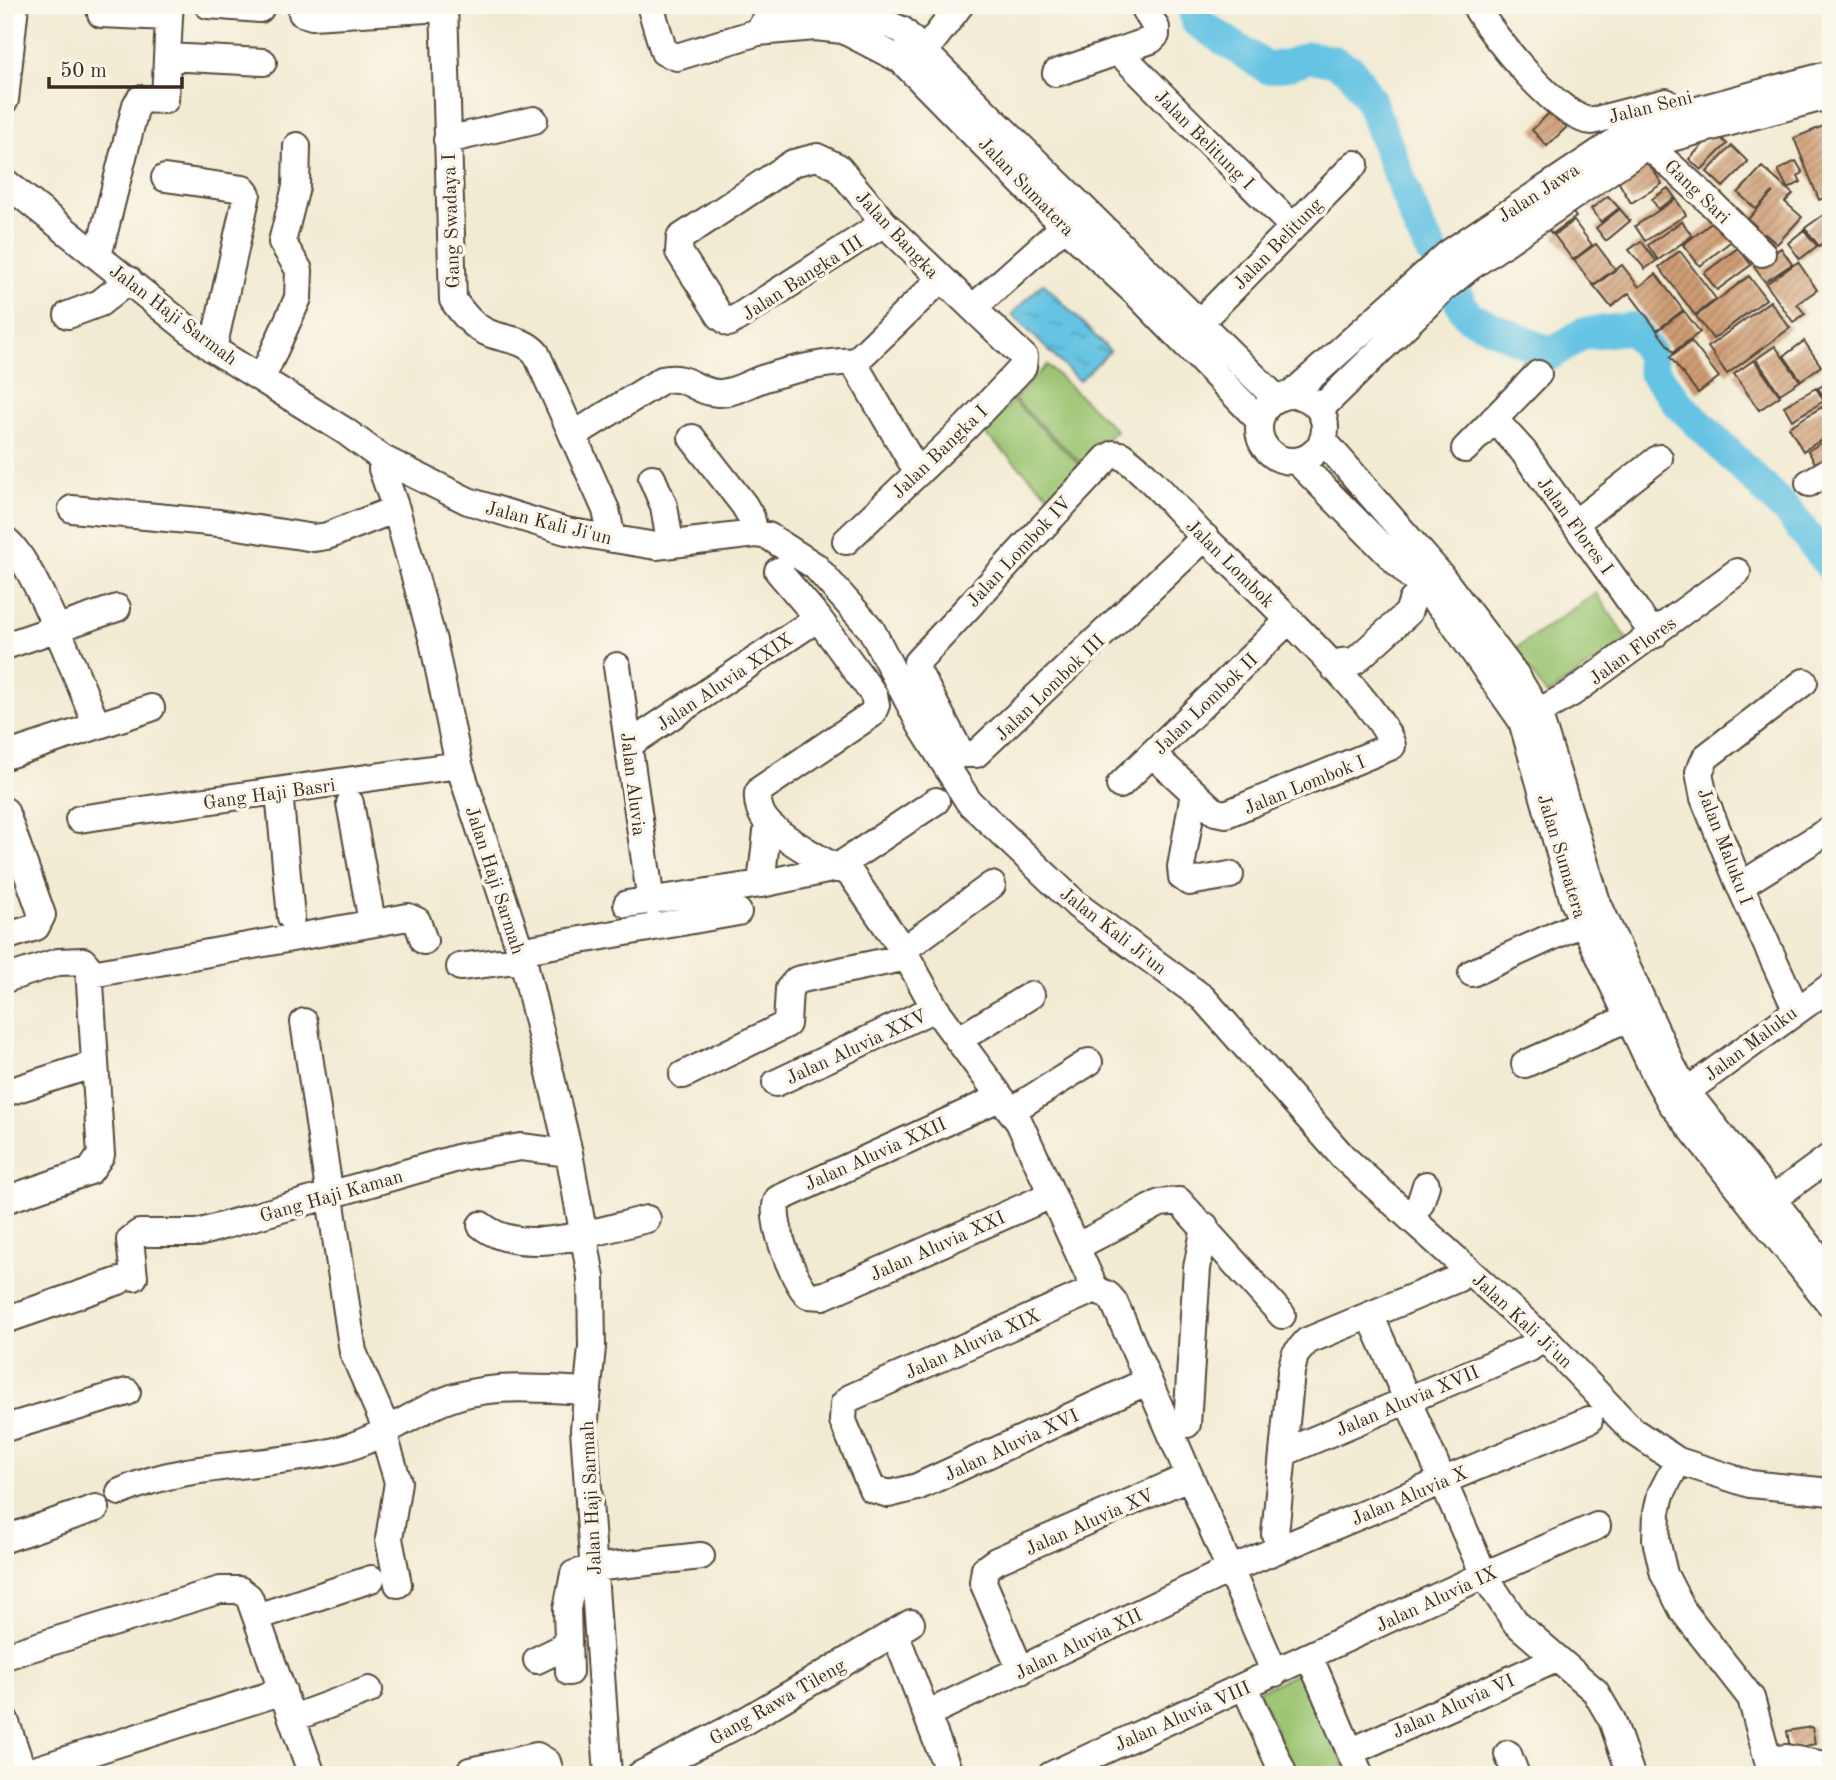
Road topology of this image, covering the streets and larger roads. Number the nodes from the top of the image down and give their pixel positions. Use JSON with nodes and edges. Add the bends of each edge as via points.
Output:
{"nodes":[{"id":1,"x":15,"y":5,"type":"edge"},
{"id":2,"x":208,"y":5,"type":"edge"},
{"id":3,"x":301,"y":5,"type":"edge"},
{"id":4,"x":650,"y":5,"type":"edge"},
{"id":5,"x":827,"y":5,"type":"edge"},
{"id":6,"x":960,"y":5,"type":"edge"},
{"id":7,"x":1143,"y":5,"type":"edge"},
{"id":8,"x":1475,"y":5,"type":"edge"},
{"id":9,"x":443,"y":7,"type":"edge"},
{"id":10,"x":261,"y":9,"type":"dead end"},
{"id":11,"x":169,"y":11,"type":"edge"},
{"id":12,"x":101,"y":14,"type":"dead end"},
{"id":13,"x":775,"y":16,"type":"edge"},
{"id":14,"x":1118,"y":51,"type":"junction"},
{"id":15,"x":167,"y":57,"type":"junction"},
{"id":16,"x":918,"y":60,"type":"junction"},
{"id":17,"x":1831,"y":60,"type":"edge"},
{"id":18,"x":263,"y":62,"type":"dead end"},
{"id":19,"x":1056,"y":73,"type":"dead end"},
{"id":20,"x":1831,"y":74,"type":"edge"},
{"id":21,"x":1831,"y":95,"type":"edge"},
{"id":22,"x":5,"y":100,"type":"edge"},
{"id":23,"x":534,"y":120,"type":"dead end"},
{"id":24,"x":1640,"y":138,"type":"junction"},
{"id":25,"x":447,"y":140,"type":"junction"},
{"id":26,"x":297,"y":146,"type":"dead end"},
{"id":27,"x":1355,"y":164,"type":"dead end"},
{"id":28,"x":165,"y":178,"type":"dead end"},
{"id":29,"x":5,"y":182,"type":"edge"},
{"id":30,"x":1074,"y":217,"type":"junction"},
{"id":31,"x":884,"y":223,"type":"junction"},
{"id":32,"x":1292,"y":226,"type":"junction"},
{"id":33,"x":677,"y":244,"type":"joint"},
{"id":34,"x":1762,"y":253,"type":"dead end"},
{"id":35,"x":98,"y":256,"type":"junction"},
{"id":36,"x":941,"y":279,"type":"junction"},
{"id":37,"x":129,"y":280,"type":"junction"},
{"id":38,"x":1435,"y":280,"type":"junction"},
{"id":39,"x":974,"y":307,"type":"junction"},
{"id":40,"x":68,"y":315,"type":"dead end"},
{"id":41,"x":1200,"y":322,"type":"junction"},
{"id":42,"x":213,"y":349,"type":"junction"},
{"id":43,"x":1024,"y":357,"type":"joint"},
{"id":44,"x":856,"y":361,"type":"junction"},
{"id":45,"x":1538,"y":374,"type":"dead end"},
{"id":46,"x":262,"y":378,"type":"junction"},
{"id":47,"x":1284,"y":396,"type":"junction"},
{"id":48,"x":1320,"y":409,"type":"junction"},
{"id":49,"x":1493,"y":419,"type":"junction"},
{"id":50,"x":1259,"y":420,"type":"junction"},
{"id":51,"x":575,"y":434,"type":"junction"},
{"id":52,"x":692,"y":438,"type":"dead end"},
{"id":53,"x":1323,"y":440,"type":"junction"},
{"id":54,"x":1465,"y":449,"type":"dead end"},
{"id":55,"x":1659,"y":458,"type":"dead end"},
{"id":56,"x":383,"y":459,"type":"junction"},
{"id":57,"x":1127,"y":459,"type":"joint"},
{"id":58,"x":1297,"y":461,"type":"junction"},
{"id":59,"x":918,"y":472,"type":"junction"},
{"id":60,"x":652,"y":478,"type":"dead end"},
{"id":61,"x":72,"y":509,"type":"dead end"},
{"id":62,"x":396,"y":509,"type":"junction"},
{"id":63,"x":1575,"y":523,"type":"junction"},
{"id":64,"x":755,"y":534,"type":"junction"},
{"id":65,"x":1205,"y":537,"type":"junction"},
{"id":66,"x":612,"y":539,"type":"junction"},
{"id":67,"x":5,"y":540,"type":"edge"},
{"id":68,"x":846,"y":541,"type":"dead end"},
{"id":69,"x":670,"y":543,"type":"junction"},
{"id":70,"x":778,"y":571,"type":"dead end"},
{"id":71,"x":1737,"y":572,"type":"dead end"},
{"id":72,"x":1424,"y":587,"type":"junction"},
{"id":73,"x":117,"y":608,"type":"dead end"},
{"id":74,"x":818,"y":618,"type":"junction"},
{"id":75,"x":1289,"y":621,"type":"junction"},
{"id":76,"x":57,"y":629,"type":"junction"},
{"id":77,"x":1654,"y":635,"type":"junction"},
{"id":78,"x":5,"y":646,"type":"edge"},
{"id":79,"x":916,"y":662,"type":"joint"},
{"id":80,"x":1338,"y":665,"type":"junction"},
{"id":81,"x":617,"y":666,"type":"dead end"},
{"id":82,"x":1804,"y":682,"type":"dead end"},
{"id":83,"x":151,"y":708,"type":"dead end"},
{"id":84,"x":1530,"y":717,"type":"junction"},
{"id":85,"x":97,"y":726,"type":"junction"},
{"id":86,"x":630,"y":744,"type":"junction"},
{"id":87,"x":1392,"y":746,"type":"joint"},
{"id":88,"x":1152,"y":754,"type":"junction"},
{"id":89,"x":5,"y":756,"type":"edge"},
{"id":90,"x":459,"y":765,"type":"junction"},
{"id":91,"x":1120,"y":785,"type":"dead end"},
{"id":92,"x":279,"y":792,"type":"junction"},
{"id":93,"x":1194,"y":793,"type":"junction"},
{"id":94,"x":936,"y":801,"type":"dead end"},
{"id":95,"x":350,"y":803,"type":"dead end"},
{"id":96,"x":5,"y":811,"type":"edge"},
{"id":97,"x":79,"y":819,"type":"dead end"},
{"id":98,"x":768,"y":823,"type":"junction"},
{"id":99,"x":1831,"y":829,"type":"edge"},
{"id":100,"x":836,"y":868,"type":"junction"},
{"id":101,"x":1230,"y":875,"type":"dead end"},
{"id":102,"x":761,"y":884,"type":"junction"},
{"id":103,"x":992,"y":886,"type":"dead end"},
{"id":104,"x":1740,"y":886,"type":"junction"},
{"id":105,"x":738,"y":912,"type":"dead end"},
{"id":106,"x":291,"y":917,"type":"dead end"},
{"id":107,"x":372,"y":922,"type":"junction"},
{"id":108,"x":1582,"y":923,"type":"junction"},
{"id":109,"x":5,"y":937,"type":"edge"},
{"id":110,"x":424,"y":942,"type":"dead end"},
{"id":111,"x":905,"y":954,"type":"junction"},
{"id":112,"x":521,"y":955,"type":"junction"},
{"id":113,"x":460,"y":967,"type":"dead end"},
{"id":114,"x":1472,"y":973,"type":"dead end"},
{"id":115,"x":92,"y":974,"type":"junction"},
{"id":116,"x":5,"y":979,"type":"edge"},
{"id":117,"x":1831,"y":986,"type":"edge"},
{"id":118,"x":1031,"y":995,"type":"dead end"},
{"id":119,"x":935,"y":1008,"type":"junction"},
{"id":120,"x":1796,"y":1009,"type":"junction"},
{"id":121,"x":1628,"y":1018,"type":"junction"},
{"id":122,"x":304,"y":1022,"type":"dead end"},
{"id":123,"x":958,"y":1040,"type":"junction"},
{"id":124,"x":1090,"y":1062,"type":"dead end"},
{"id":125,"x":95,"y":1064,"type":"junction"},
{"id":126,"x":1525,"y":1064,"type":"dead end"},
{"id":127,"x":683,"y":1075,"type":"dead end"},
{"id":128,"x":776,"y":1083,"type":"dead end"},
{"id":129,"x":5,"y":1093,"type":"edge"},
{"id":130,"x":1679,"y":1097,"type":"junction"},
{"id":131,"x":1005,"y":1105,"type":"junction"},
{"id":132,"x":569,"y":1153,"type":"junction"},
{"id":133,"x":1831,"y":1156,"type":"edge"},
{"id":134,"x":1426,"y":1185,"type":"dead end"},
{"id":135,"x":1051,"y":1195,"type":"junction"},
{"id":136,"x":329,"y":1196,"type":"junction"},
{"id":137,"x":5,"y":1200,"type":"edge"},
{"id":138,"x":1763,"y":1206,"type":"junction"},
{"id":139,"x":1409,"y":1215,"type":"junction"},
{"id":140,"x":647,"y":1219,"type":"dead end"},
{"id":141,"x":481,"y":1225,"type":"dead end"},
{"id":142,"x":1205,"y":1226,"type":"junction"},
{"id":143,"x":583,"y":1234,"type":"junction"},
{"id":144,"x":1078,"y":1246,"type":"junction"},
{"id":145,"x":1831,"y":1273,"type":"edge"},
{"id":146,"x":1457,"y":1279,"type":"dead end"},
{"id":147,"x":1095,"y":1289,"type":"junction"},
{"id":148,"x":823,"y":1296,"type":"joint"},
{"id":149,"x":1831,"y":1305,"type":"edge"},
{"id":150,"x":1282,"y":1315,"type":"dead end"},
{"id":151,"x":1371,"y":1317,"type":"junction"},
{"id":152,"x":5,"y":1320,"type":"edge"},
{"id":153,"x":1530,"y":1348,"type":"dead end"},
{"id":154,"x":1148,"y":1381,"type":"junction"},
{"id":155,"x":588,"y":1391,"type":"junction"},
{"id":156,"x":127,"y":1392,"type":"dead end"},
{"id":157,"x":1407,"y":1400,"type":"junction"},
{"id":158,"x":1589,"y":1420,"type":"dead end"},
{"id":159,"x":1187,"y":1424,"type":"dead end"},
{"id":160,"x":5,"y":1428,"type":"edge"},
{"id":161,"x":385,"y":1431,"type":"junction"},
{"id":162,"x":1283,"y":1453,"type":"junction"},
{"id":163,"x":1678,"y":1461,"type":"junction"},
{"id":164,"x":1188,"y":1477,"type":"junction"},
{"id":165,"x":1443,"y":1481,"type":"junction"},
{"id":166,"x":872,"y":1489,"type":"joint"},
{"id":167,"x":120,"y":1492,"type":"dead end"},
{"id":168,"x":1831,"y":1492,"type":"edge"},
{"id":169,"x":96,"y":1508,"type":"dead end"},
{"id":170,"x":1597,"y":1526,"type":"dead end"},
{"id":171,"x":1275,"y":1534,"type":"dead end"},
{"id":172,"x":5,"y":1539,"type":"edge"},
{"id":173,"x":701,"y":1556,"type":"dead end"},
{"id":174,"x":593,"y":1568,"type":"junction"},
{"id":175,"x":1229,"y":1570,"type":"junction"},
{"id":176,"x":1484,"y":1575,"type":"junction"},
{"id":177,"x":371,"y":1579,"type":"dead end"},
{"id":178,"x":398,"y":1584,"type":"dead end"},
{"id":179,"x":257,"y":1617,"type":"junction"},
{"id":180,"x":5,"y":1656,"type":"edge"},
{"id":181,"x":1310,"y":1658,"type":"junction"},
{"id":182,"x":1556,"y":1659,"type":"junction"},
{"id":183,"x":537,"y":1660,"type":"dead end"},
{"id":184,"x":1021,"y":1671,"type":"junction"},
{"id":185,"x":1275,"y":1673,"type":"junction"},
{"id":186,"x":1245,"y":1686,"type":"junction"},
{"id":187,"x":369,"y":1690,"type":"dead end"},
{"id":188,"x":282,"y":1691,"type":"junction"},
{"id":189,"x":927,"y":1714,"type":"junction"},
{"id":190,"x":293,"y":1718,"type":"junction"},
{"id":191,"x":5,"y":1720,"type":"edge"},
{"id":192,"x":1355,"y":1763,"type":"edge"},
{"id":193,"x":1831,"y":1766,"type":"edge"},
{"id":194,"x":1770,"y":1767,"type":"edge"},
{"id":195,"x":470,"y":1771,"type":"dead end"},
{"id":196,"x":22,"y":1774,"type":"edge"},
{"id":197,"x":312,"y":1775,"type":"edge"},
{"id":198,"x":551,"y":1775,"type":"edge"},
{"id":199,"x":608,"y":1775,"type":"edge"},
{"id":200,"x":640,"y":1775,"type":"edge"},
{"id":201,"x":950,"y":1775,"type":"edge"},
{"id":202,"x":1051,"y":1775,"type":"edge"},
{"id":203,"x":1284,"y":1775,"type":"edge"},
{"id":204,"x":1631,"y":1775,"type":"edge"}],
"edges":[{"from":1,"to":22,"type":"street"},
{"from":2,"to":10,"type":"street"},
{"from":3,"to":9,"type":"street","via":[[302,13],[312,16]]},
{"from":4,"to":13,"type":"street","name":"Jalan Sumatera","via":[[664,52],[677,57]]},
{"from":5,"to":16,"type":"street","name":"Jalan Sumatera","via":[[845,7],[902,30]]},
{"from":6,"to":16,"type":"street"},
{"from":7,"to":14,"type":"street","via":[[1156,34]]},
{"from":8,"to":17,"type":"street","name":"Jalan Seni","via":[[1533,80],[1585,121]]},
{"from":9,"to":25,"type":"street","name":"Gang Swadaya I"},
{"from":11,"to":12,"type":"street"},
{"from":11,"to":15,"type":"street"},
{"from":13,"to":16,"type":"street","name":"Jalan Sumatera","via":[[794,27],[843,30]]},
{"from":14,"to":19,"type":"street"},
{"from":14,"to":32,"type":"street","name":"Jalan Belitung I"},
{"from":15,"to":18,"type":"street"},
{"from":15,"to":35,"type":"street","via":[[165,100],[140,99],[136,105]]},
{"from":16,"to":30,"type":"street","name":"Jalan Sumatera"},
{"from":20,"to":24,"type":"street","name":"Jalan Jawa","via":[[1648,123]]},
{"from":21,"to":24,"type":"street","name":"Jalan Jawa"},
{"from":23,"to":25,"type":"street"},
{"from":24,"to":34,"type":"street","name":"Gang Sari"},
{"from":24,"to":38,"type":"street","name":"Jalan Jawa"},
{"from":25,"to":51,"type":"street","name":"Gang Swadaya I","via":[[453,300],[467,319],[488,333],[527,343]]},
{"from":26,"to":46,"type":"street","via":[[296,187],[282,242],[299,270],[298,298]]},
{"from":27,"to":32,"type":"street","name":"Jalan Belitung"},
{"from":28,"to":42,"type":"street","via":[[243,189],[247,194]]},
{"from":29,"to":35,"type":"street","name":"Jalan Haji Sarmah"},
{"from":30,"to":39,"type":"street"},
{"from":30,"to":41,"type":"street","name":"Jalan Sumatera"},
{"from":30,"to":50,"type":"street","name":"Jalan Sumatera","via":[[1139,296]]},
{"from":31,"to":33,"type":"street","name":"Jalan Bangka","via":[[838,167],[825,159],[808,158],[793,163]]},
{"from":31,"to":33,"type":"street","name":"Jalan Bangka III","via":[[729,323],[720,316]]},
{"from":31,"to":36,"type":"street","name":"Jalan Bangka"},
{"from":32,"to":41,"type":"street","name":"Jalan Belitung"},
{"from":35,"to":37,"type":"street","name":"Jalan Haji Sarmah"},
{"from":36,"to":39,"type":"street","name":"Jalan Bangka"},
{"from":36,"to":44,"type":"street"},
{"from":37,"to":40,"type":"street","via":[[100,303]]},
{"from":37,"to":42,"type":"street","name":"Jalan Haji Sarmah"},
{"from":38,"to":47,"type":"street","name":"Jalan Jawa"},
{"from":38,"to":48,"type":"street","name":"Jalan Jawa"},
{"from":39,"to":43,"type":"street","name":"Jalan Bangka"},
{"from":41,"to":47,"type":"street","name":"Jalan Sumatera"},
{"from":42,"to":46,"type":"street","name":"Jalan Haji Sarmah"},
{"from":43,"to":59,"type":"street","name":"Jalan Bangka I","via":[[1023,367]]},
{"from":44,"to":51,"type":"street","via":[[768,377],[721,394],[688,380],[662,380]]},
{"from":44,"to":59,"type":"street"},
{"from":45,"to":49,"type":"street"},
{"from":46,"to":56,"type":"street","name":"Jalan Haji Sarmah"},
{"from":47,"to":48,"type":"street","via":[[1308,398]]},
{"from":47,"to":50,"type":"street","via":[[1268,404]]},
{"from":48,"to":53,"type":"street","via":[[1326,424]]},
{"from":49,"to":54,"type":"street"},
{"from":49,"to":63,"type":"street","name":"Jalan Flores I","via":[[1523,451]]},
{"from":50,"to":58,"type":"street","via":[[1264,447],[1279,458]]},
{"from":51,"to":66,"type":"street","name":"Gang Swadaya I","via":[[606,510]]},
{"from":52,"to":64,"type":"street","via":[[744,505]]},
{"from":53,"to":58,"type":"street","via":[[1313,454]]},
{"from":53,"to":72,"type":"street","name":"Jalan Sumatera"},
{"from":55,"to":63,"type":"street"},
{"from":56,"to":62,"type":"street","name":"Jalan Haji Sarmah"},
{"from":56,"to":66,"type":"street","name":"Jalan Kali Ji'un","via":[[468,501],[566,531]]},
{"from":57,"to":65,"type":"street","name":"Jalan Lombok"},
{"from":57,"to":79,"type":"street","name":"Jalan Lombok IV","via":[[1118,454],[1107,458]]},
{"from":58,"to":72,"type":"street","name":"Jalan Sumatera"},
{"from":59,"to":68,"type":"street","name":"Jalan Bangka I"},
{"from":60,"to":69,"type":"street","via":[[664,506]]},
{"from":61,"to":62,"type":"street","via":[[219,523],[314,538]]},
{"from":62,"to":90,"type":"street","name":"Jalan Haji Sarmah","via":[[433,641]]},
{"from":63,"to":77,"type":"street","name":"Jalan Flores I"},
{"from":64,"to":69,"type":"street","name":"Jalan Kali Ji'un"},
{"from":64,"to":139,"type":"street","name":"Jalan Kali Ji'un","via":[[768,536],[815,566],[871,629],[921,726],[969,802],[1078,906],[1203,998],[1343,1157]]},
{"from":65,"to":75,"type":"street","name":"Jalan Lombok"},
{"from":65,"to":79,"type":"street","name":"Jalan Lombok III","via":[[976,754],[958,748]]},
{"from":66,"to":69,"type":"street","name":"Jalan Kali Ji'un","via":[[656,546]]},
{"from":67,"to":76,"type":"street","via":[[18,552]]},
{"from":70,"to":74,"type":"street"},
{"from":71,"to":77,"type":"street","name":"Jalan Flores"},
{"from":72,"to":80,"type":"street","via":[[1344,649]]},
{"from":72,"to":84,"type":"street","name":"Jalan Sumatera"},
{"from":73,"to":76,"type":"street"},
{"from":74,"to":86,"type":"street","name":"Jalan Aluvia XXIX"},
{"from":74,"to":98,"type":"street","via":[[874,695],[875,710],[761,789],[758,805]]},
{"from":75,"to":80,"type":"street","name":"Jalan Lombok"},
{"from":75,"to":88,"type":"street","name":"Jalan Lombok II"},
{"from":76,"to":78,"type":"street"},
{"from":76,"to":85,"type":"street"},
{"from":77,"to":84,"type":"street","name":"Jalan Flores"},
{"from":80,"to":87,"type":"street","name":"Jalan Lombok"},
{"from":81,"to":86,"type":"street","name":"Jalan Aluvia"},
{"from":82,"to":104,"type":"street","name":"Jalan Maluku I","via":[[1699,767],[1704,797]]},
{"from":83,"to":85,"type":"street"},
{"from":84,"to":108,"type":"street","name":"Jalan Sumatera"},
{"from":84,"to":130,"type":"street","name":"Jalan Sumatera","via":[[1563,786],[1597,902]]},
{"from":85,"to":89,"type":"street"},
{"from":86,"to":102,"type":"street","name":"Jalan Aluvia","via":[[639,903]]},
{"from":87,"to":93,"type":"street","name":"Jalan Lombok I","via":[[1233,813],[1214,812]]},
{"from":88,"to":91,"type":"street","name":"Jalan Lombok II"},
{"from":88,"to":93,"type":"street","name":"Jalan Lombok I"},
{"from":90,"to":92,"type":"street","name":"Gang Haji Basri"},
{"from":90,"to":112,"type":"street","name":"Jalan Haji Sarmah"},
{"from":92,"to":97,"type":"street","name":"Gang Haji Basri"},
{"from":92,"to":106,"type":"street"},
{"from":93,"to":101,"type":"street","via":[[1182,877],[1189,881]]},
{"from":94,"to":100,"type":"street"},
{"from":95,"to":107,"type":"street"},
{"from":96,"to":109,"type":"street","via":[[41,909],[36,927]]},
{"from":98,"to":100,"type":"street"},
{"from":98,"to":102,"type":"street"},
{"from":99,"to":104,"type":"street"},
{"from":100,"to":102,"type":"street"},
{"from":100,"to":111,"type":"street","via":[[850,873]]},
{"from":103,"to":111,"type":"street"},
{"from":104,"to":120,"type":"street","name":"Jalan Maluku I"},
{"from":105,"to":112,"type":"street"},
{"from":107,"to":110,"type":"street","via":[[414,918]]},
{"from":107,"to":115,"type":"street"},
{"from":108,"to":114,"type":"street"},
{"from":108,"to":121,"type":"street","name":"Jalan Sumatera"},
{"from":111,"to":119,"type":"street"},
{"from":111,"to":127,"type":"street","via":[[797,980],[789,989],[787,1024]]},
{"from":112,"to":113,"type":"street"},
{"from":112,"to":132,"type":"street","name":"Jalan Haji Sarmah"},
{"from":115,"to":116,"type":"street","via":[[87,964],[77,959]]},
{"from":115,"to":125,"type":"street"},
{"from":117,"to":120,"type":"street","name":"Jalan Maluku"},
{"from":118,"to":123,"type":"street"},
{"from":119,"to":123,"type":"street"},
{"from":119,"to":128,"type":"street","name":"Jalan Aluvia XXV"},
{"from":120,"to":130,"type":"street","name":"Jalan Maluku"},
{"from":121,"to":126,"type":"street"},
{"from":121,"to":130,"type":"street","name":"Jalan Sumatera"},
{"from":122,"to":136,"type":"street"},
{"from":123,"to":131,"type":"street"},
{"from":124,"to":131,"type":"street"},
{"from":125,"to":129,"type":"street"},
{"from":125,"to":137,"type":"street","via":[[98,1163],[90,1171]]},
{"from":130,"to":138,"type":"street","name":"Jalan Sumatera"},
{"from":131,"to":135,"type":"street"},
{"from":131,"to":148,"type":"street","name":"Jalan Aluvia XXII","via":[[786,1193],[774,1206],[777,1226],[803,1290]]},
{"from":132,"to":136,"type":"street","name":"Gang Haji Kaman","via":[[521,1147],[483,1153]]},
{"from":132,"to":143,"type":"street","name":"Jalan Haji Sarmah"},
{"from":133,"to":138,"type":"street"},
{"from":134,"to":139,"type":"street","via":[[1420,1204]]},
{"from":135,"to":144,"type":"street"},
{"from":135,"to":148,"type":"street","name":"Jalan Aluvia XXI"},
{"from":136,"to":152,"type":"street","name":"Gang Haji Kaman","via":[[198,1233],[139,1233],[130,1240],[127,1279]]},
{"from":136,"to":161,"type":"street","via":[[353,1352]]},
{"from":138,"to":145,"type":"street","name":"Jalan Sumatera"},
{"from":138,"to":149,"type":"street","name":"Jalan Sumatera"},
{"from":139,"to":163,"type":"street","name":"Jalan Kali Ji'un","via":[[1551,1345],[1633,1431]]},
{"from":140,"to":143,"type":"street"},
{"from":141,"to":143,"type":"street","via":[[494,1236],[526,1240]]},
{"from":142,"to":144,"type":"street","via":[[1173,1200]]},
{"from":142,"to":150,"type":"street"},
{"from":142,"to":159,"type":"street","via":[[1196,1279]]},
{"from":143,"to":155,"type":"street","name":"Jalan Haji Sarmah","via":[[593,1309]]},
{"from":144,"to":147,"type":"street"},
{"from":146,"to":151,"type":"street"},
{"from":147,"to":154,"type":"street","via":[[1114,1302]]},
{"from":147,"to":166,"type":"street","name":"Jalan Aluvia XIX","via":[[850,1398],[844,1404],[843,1421]]},
{"from":151,"to":157,"type":"street"},
{"from":151,"to":162,"type":"street","via":[[1307,1341],[1294,1355]]},
{"from":153,"to":157,"type":"street","name":"Jalan Aluvia XVII"},
{"from":154,"to":164,"type":"street"},
{"from":154,"to":166,"type":"street","name":"Jalan Aluvia XVI","via":[[917,1487],[890,1494]]},
{"from":155,"to":161,"type":"street","via":[[500,1387],[472,1392]]},
{"from":155,"to":174,"type":"street","name":"Jalan Haji Sarmah","via":[[584,1429]]},
{"from":156,"to":160,"type":"street"},
{"from":157,"to":162,"type":"street","name":"Jalan Aluvia XVII"},
{"from":157,"to":165,"type":"street"},
{"from":158,"to":165,"type":"street","name":"Jalan Aluvia X"},
{"from":161,"to":167,"type":"street","via":[[340,1450],[195,1470]]},
{"from":161,"to":178,"type":"street","via":[[398,1482],[389,1539]]},
{"from":162,"to":171,"type":"street"},
{"from":163,"to":168,"type":"street","name":"Jalan Kali Ji'un","via":[[1750,1484]]},
{"from":163,"to":194,"type":"street","via":[[1657,1512],[1656,1540],[1664,1574],[1683,1611],[1751,1698]]},
{"from":164,"to":175,"type":"street"},
{"from":164,"to":184,"type":"street","name":"Jalan Aluvia XV","via":[[989,1565],[982,1574],[983,1582]]},
{"from":165,"to":175,"type":"street","name":"Jalan Aluvia X"},
{"from":165,"to":176,"type":"street"},
{"from":169,"to":172,"type":"street"},
{"from":170,"to":176,"type":"street","name":"Jalan Aluvia IX"},
{"from":173,"to":174,"type":"street"},
{"from":174,"to":183,"type":"street","via":[[573,1577],[567,1659]]},
{"from":174,"to":199,"type":"street","name":"Jalan Haji Sarmah"},
{"from":175,"to":184,"type":"street","name":"Jalan Aluvia XII"},
{"from":175,"to":185,"type":"street"},
{"from":176,"to":181,"type":"street","name":"Jalan Aluvia IX"},
{"from":176,"to":182,"type":"street","via":[[1516,1623]]},
{"from":177,"to":179,"type":"street"},
{"from":179,"to":180,"type":"street","via":[[249,1597],[240,1590],[220,1590]]},
{"from":179,"to":188,"type":"street"},
{"from":181,"to":185,"type":"street","name":"Jalan Aluvia IX"},
{"from":181,"to":192,"type":"street"},
{"from":182,"to":192,"type":"street","name":"Jalan Aluvia VI"},
{"from":182,"to":204,"type":"street","via":[[1595,1691],[1612,1720]]},
{"from":184,"to":189,"type":"street","name":"Jalan Aluvia XII"},
{"from":185,"to":186,"type":"street","name":"Jalan Aluvia VIII"},
{"from":186,"to":202,"type":"street","name":"Jalan Aluvia VIII"},
{"from":186,"to":203,"type":"street"},
{"from":187,"to":190,"type":"street"},
{"from":188,"to":190,"type":"street"},
{"from":188,"to":196,"type":"street"},
{"from":189,"to":200,"type":"street","name":"Gang Rawa Tileng","via":[[906,1634]]},
{"from":189,"to":201,"type":"street"},
{"from":190,"to":197,"type":"street"},
{"from":191,"to":196,"type":"street"},
{"from":193,"to":194,"type":"street","via":[[1786,1758]]},
{"from":195,"to":198,"type":"street","via":[[537,1756],[547,1762]]}]}
